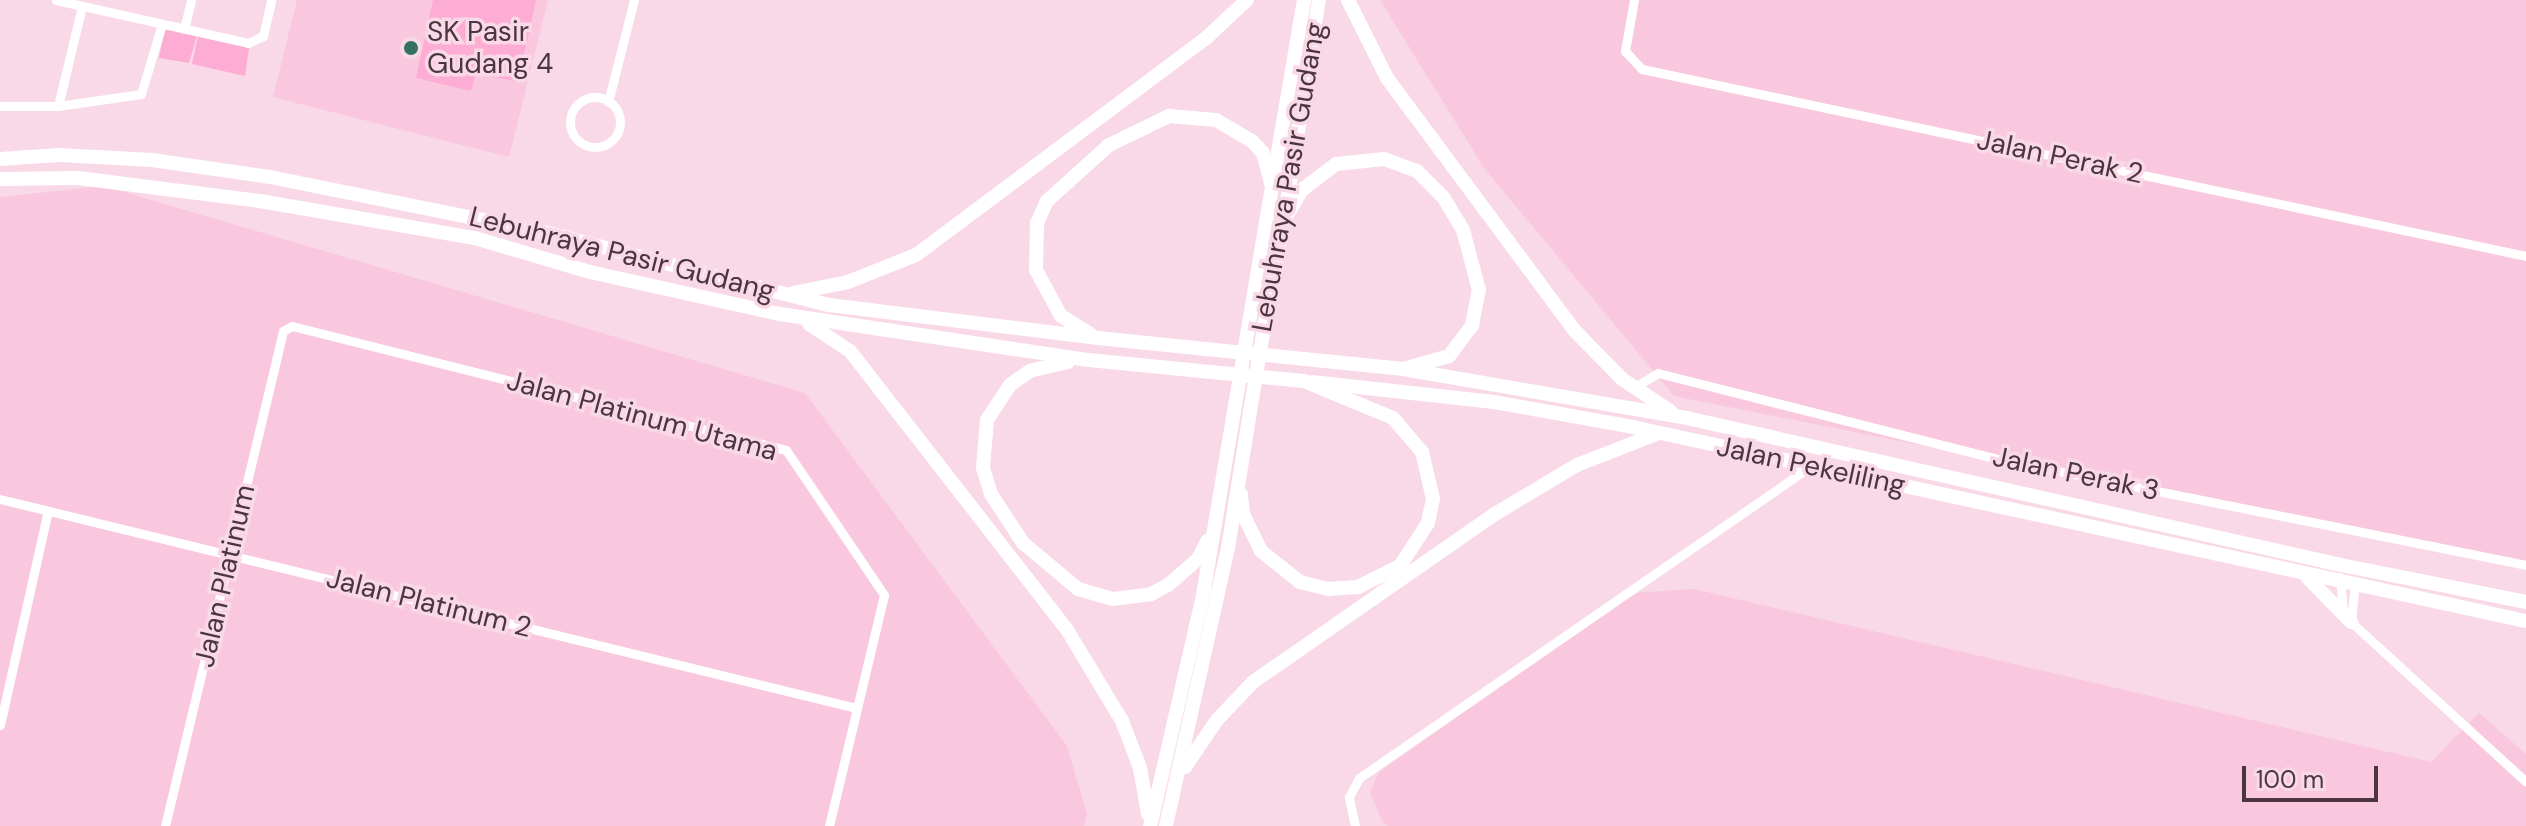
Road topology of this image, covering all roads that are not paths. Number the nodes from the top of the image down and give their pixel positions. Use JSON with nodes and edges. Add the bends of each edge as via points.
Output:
{"nodes":[{"id":1,"x":56,"y":0,"type":"edge"},
{"id":2,"x":191,"y":0,"type":"edge"},
{"id":3,"x":271,"y":0,"type":"edge"},
{"id":4,"x":634,"y":0,"type":"edge"},
{"id":5,"x":1247,"y":0,"type":"edge"},
{"id":6,"x":1304,"y":0,"type":"edge"},
{"id":7,"x":1319,"y":0,"type":"edge"},
{"id":8,"x":1348,"y":0,"type":"edge"},
{"id":9,"x":1634,"y":0,"type":"edge"},
{"id":10,"x":82,"y":6,"type":"junction"},
{"id":11,"x":162,"y":24,"type":"junction"},
{"id":12,"x":184,"y":29,"type":"junction"},
{"id":13,"x":608,"y":102,"type":"junction"},
{"id":14,"x":0,"y":106,"type":"edge"},
{"id":15,"x":58,"y":106,"type":"junction"},
{"id":16,"x":0,"y":159,"type":"edge"},
{"id":17,"x":0,"y":179,"type":"edge"},
{"id":18,"x":1272,"y":187,"type":"junction"},
{"id":19,"x":1284,"y":220,"type":"junction"},
{"id":20,"x":2526,"y":256,"type":"edge"},
{"id":21,"x":785,"y":293,"type":"junction"},
{"id":22,"x":1262,"y":297,"type":"junction"},
{"id":23,"x":780,"y":314,"type":"junction"},
{"id":24,"x":286,"y":327,"type":"joint"},
{"id":25,"x":1098,"y":338,"type":"junction"},
{"id":26,"x":1089,"y":360,"type":"junction"},
{"id":27,"x":1403,"y":369,"type":"junction"},
{"id":28,"x":1304,"y":381,"type":"junction"},
{"id":29,"x":1633,"y":388,"type":"junction"},
{"id":30,"x":1242,"y":413,"type":"junction"},
{"id":31,"x":1682,"y":417,"type":"junction"},
{"id":32,"x":1659,"y":433,"type":"junction"},
{"id":33,"x":1811,"y":466,"type":"junction"},
{"id":34,"x":1239,"y":478,"type":"junction"},
{"id":35,"x":0,"y":499,"type":"edge"},
{"id":36,"x":48,"y":511,"type":"junction"},
{"id":37,"x":1215,"y":517,"type":"junction"},
{"id":38,"x":230,"y":554,"type":"junction"},
{"id":39,"x":2341,"y":565,"type":"junction"},
{"id":40,"x":2526,"y":565,"type":"edge"},
{"id":41,"x":2357,"y":568,"type":"junction"},
{"id":42,"x":2307,"y":577,"type":"junction"},
{"id":43,"x":2347,"y":584,"type":"junction"},
{"id":44,"x":2526,"y":602,"type":"edge"},
{"id":45,"x":2526,"y":621,"type":"edge"},
{"id":46,"x":2351,"y":622,"type":"junction"},
{"id":47,"x":857,"y":708,"type":"junction"},
{"id":48,"x":0,"y":725,"type":"edge"},
{"id":49,"x":2526,"y":782,"type":"edge"},
{"id":50,"x":1176,"y":783,"type":"junction"},
{"id":51,"x":165,"y":826,"type":"edge"},
{"id":52,"x":829,"y":826,"type":"edge"},
{"id":53,"x":1150,"y":826,"type":"edge"},
{"id":54,"x":1166,"y":826,"type":"edge"},
{"id":55,"x":1355,"y":826,"type":"edge"}],
"edges":[{"from":1,"to":10,"type":"street"},
{"from":2,"to":12,"type":"street"},
{"from":3,"to":12,"type":"street","via":[[258,42]]},
{"from":4,"to":13,"type":"street"},
{"from":5,"to":21,"type":"main road","via":[[1205,39],[916,255],[848,282]]},
{"from":6,"to":18,"type":"main road","name":"Lebuhraya Pasir Gudang"},
{"from":7,"to":19,"type":"main road","name":"Lebuhraya Pasir Gudang"},
{"from":8,"to":29,"type":"main road","via":[[1369,48],[1421,124],[1575,331]]},
{"from":9,"to":20,"type":"street","name":"Jalan Perak 2","via":[[1627,57],[1642,69]]},
{"from":10,"to":11,"type":"street"},
{"from":10,"to":15,"type":"street"},
{"from":11,"to":12,"type":"street"},
{"from":11,"to":15,"type":"street","via":[[141,94]]},
{"from":13,"to":13,"type":"street","via":[[589,98],[574,107],[569,126],[578,140],[611,143],[621,117],[618,107]]},
{"from":14,"to":15,"type":"street"},
{"from":16,"to":21,"type":"main road","name":"Lebuhraya Pasir Gudang","via":[[60,155],[152,160],[270,177],[544,232]]},
{"from":17,"to":23,"type":"main road","name":"Lebuhraya Pasir Gudang","via":[[78,178],[260,201],[475,238],[590,272]]},
{"from":18,"to":22,"type":"main road","name":"Lebuhraya Pasir Gudang"},
{"from":18,"to":25,"type":"main road","via":[[1263,153],[1252,141],[1203,117],[1169,116],[1147,123],[1084,163],[1047,201],[1033,247],[1041,287],[1052,306]]},
{"from":19,"to":22,"type":"main road","name":"Lebuhraya Pasir Gudang"},
{"from":19,"to":27,"type":"main road","via":[[1310,181],[1351,160],[1395,161],[1432,182],[1471,249],[1477,307],[1467,335],[1449,356]]},
{"from":21,"to":25,"type":"main road","name":"Lebuhraya Pasir Gudang","via":[[829,305]]},
{"from":22,"to":30,"type":"main road","name":"Lebuhraya Pasir Gudang"},
{"from":23,"to":26,"type":"main road","name":"Lebuhraya Pasir Gudang"},
{"from":23,"to":53,"type":"main road","via":[[831,334],[850,351],[1066,628],[1108,692],[1132,745]]},
{"from":24,"to":38,"type":"street","name":"Jalan Platinum"},
{"from":24,"to":47,"type":"street","name":"Jalan Platinum Utama","via":[[783,448],[883,590]]},
{"from":25,"to":27,"type":"main road","name":"Lebuhraya Pasir Gudang"},
{"from":26,"to":28,"type":"main road","name":"Jalan Pekeliling"},
{"from":26,"to":37,"type":"main road","via":[[1030,371],[1010,385],[987,420],[983,468],[991,494],[1023,543],[1078,589],[1130,598],[1151,594],[1184,573],[1198,559]]},
{"from":27,"to":31,"type":"main road","name":"Jalan Pekeliling"},
{"from":28,"to":32,"type":"main road","name":"Jalan Pekeliling","via":[[1494,402]]},
{"from":28,"to":34,"type":"main road","via":[[1377,409],[1408,432],[1422,452],[1433,499],[1413,552],[1383,578],[1358,587],[1328,589],[1300,582],[1261,551],[1243,514]]},
{"from":29,"to":31,"type":"main road"},
{"from":29,"to":40,"type":"street","name":"Jalan Perak 3","via":[[1658,373],[2003,460]]},
{"from":30,"to":34,"type":"main road"},
{"from":30,"to":37,"type":"main road"},
{"from":31,"to":39,"type":"main road","name":"Jalan Pekeliling"},
{"from":32,"to":33,"type":"main road","name":"Jalan Pekeliling"},
{"from":32,"to":50,"type":"main road","via":[[1577,465],[1495,514],[1253,682],[1217,720]]},
{"from":33,"to":42,"type":"main road","name":"Jalan Pekeliling"},
{"from":33,"to":55,"type":"street","via":[[1359,778],[1349,797]]},
{"from":34,"to":50,"type":"main road","via":[[1214,620]]},
{"from":35,"to":36,"type":"street","name":"Jalan Platinum 2"},
{"from":36,"to":38,"type":"street","name":"Jalan Platinum 2"},
{"from":36,"to":48,"type":"street"},
{"from":37,"to":53,"type":"main road"},
{"from":38,"to":47,"type":"street","name":"Jalan Platinum 2"},
{"from":38,"to":51,"type":"street","name":"Jalan Platinum"},
{"from":39,"to":41,"type":"main road","name":"Jalan Pekeliling"},
{"from":39,"to":43,"type":"street"},
{"from":41,"to":43,"type":"street"},
{"from":41,"to":44,"type":"main road","name":"Jalan Pekeliling"},
{"from":42,"to":43,"type":"main road","name":"Jalan Pekeliling"},
{"from":42,"to":46,"type":"main road"},
{"from":43,"to":45,"type":"main road","name":"Jalan Pekeliling"},
{"from":43,"to":46,"type":"street"},
{"from":46,"to":49,"type":"street"},
{"from":47,"to":52,"type":"street","name":"Jalan Platinum Utama"},
{"from":50,"to":54,"type":"main road"}]}
